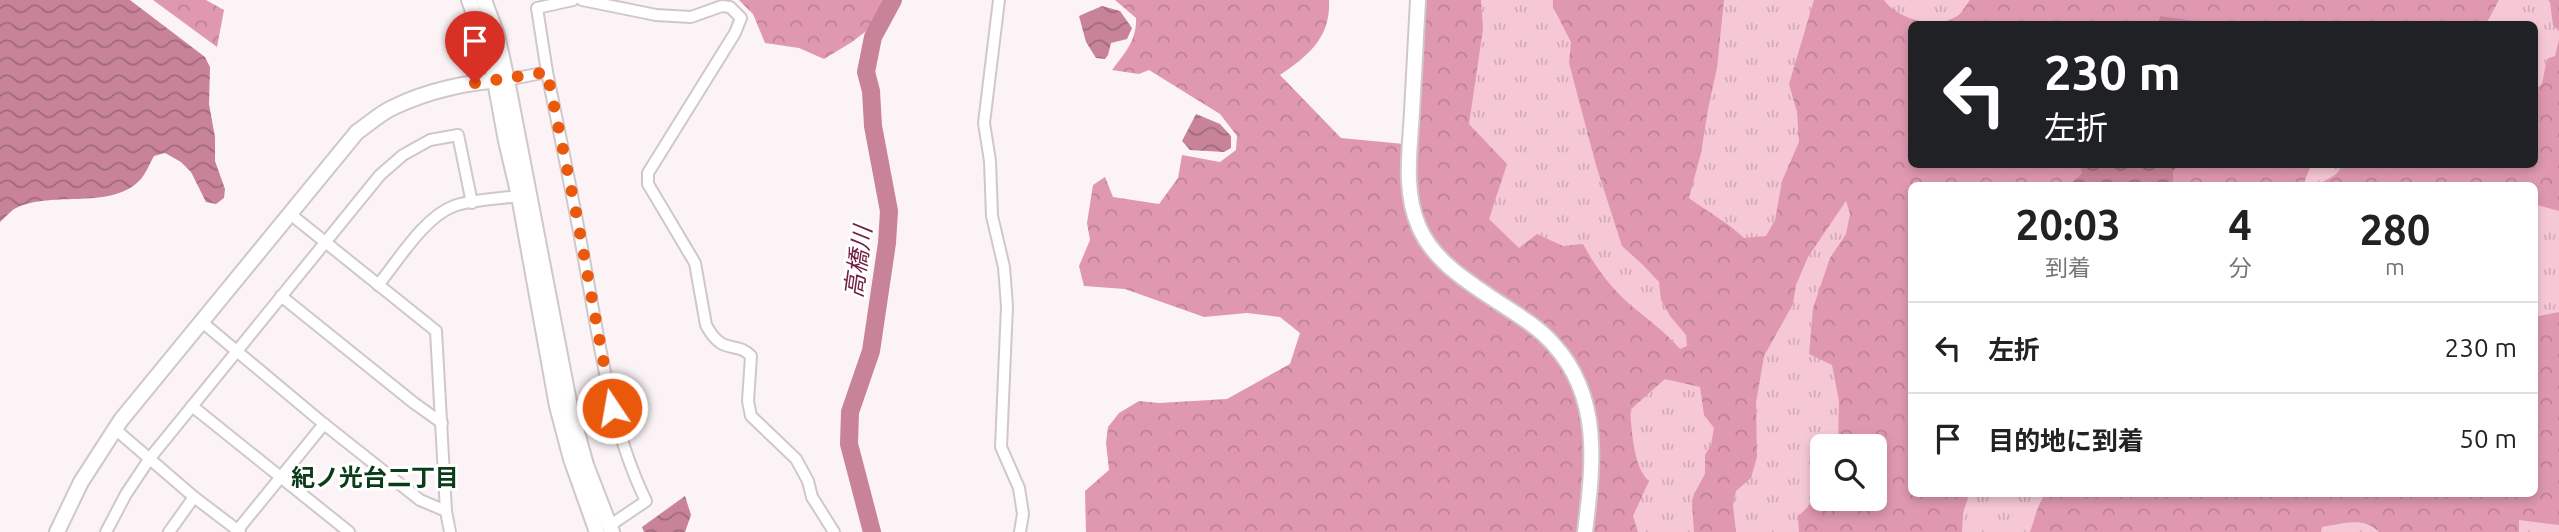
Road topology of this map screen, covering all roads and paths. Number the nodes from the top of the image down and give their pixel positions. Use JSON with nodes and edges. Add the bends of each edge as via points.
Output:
{"nodes":[{"id":1,"x":469,"y":0,"type":"edge"},
{"id":2,"x":484,"y":0,"type":"edge"},
{"id":3,"x":573,"y":0,"type":"edge"},
{"id":4,"x":582,"y":0,"type":"edge"},
{"id":5,"x":999,"y":0,"type":"edge"},
{"id":6,"x":1418,"y":0,"type":"edge"},
{"id":7,"x":547,"y":72,"type":"junction"},
{"id":8,"x":501,"y":80,"type":"junction"},
{"id":9,"x":519,"y":196,"type":"junction"},
{"id":10,"x":472,"y":203,"type":"junction"},
{"id":11,"x":289,"y":213,"type":"junction"},
{"id":12,"x":326,"y":243,"type":"junction"},
{"id":13,"x":378,"y":285,"type":"junction"},
{"id":14,"x":281,"y":296,"type":"junction"},
{"id":15,"x":202,"y":322,"type":"junction"},
{"id":16,"x":237,"y":349,"type":"junction"},
{"id":17,"x":192,"y":405,"type":"junction"},
{"id":18,"x":442,"y":423,"type":"junction"},
{"id":19,"x":324,"y":424,"type":"junction"},
{"id":20,"x":115,"y":429,"type":"junction"},
{"id":21,"x":150,"y":458,"type":"junction"},
{"id":22,"x":281,"y":475,"type":"junction"},
{"id":23,"x":194,"y":497,"type":"junction"},
{"id":24,"x":446,"y":511,"type":"junction"},
{"id":25,"x":606,"y":530,"type":"edge"},
{"id":26,"x":237,"y":531,"type":"edge"},
{"id":27,"x":57,"y":532,"type":"edge"},
{"id":28,"x":106,"y":532,"type":"edge"},
{"id":29,"x":169,"y":532,"type":"edge"},
{"id":30,"x":349,"y":532,"type":"edge"},
{"id":31,"x":450,"y":532,"type":"edge"},
{"id":32,"x":834,"y":532,"type":"edge"},
{"id":33,"x":1020,"y":532,"type":"edge"},
{"id":34,"x":1585,"y":532,"type":"edge"}],
"edges":[{"from":1,"to":8,"type":"street"},
{"from":2,"to":8,"type":"street","via":[[497,35]]},
{"from":3,"to":7,"type":"street","via":[[537,8]]},
{"from":4,"to":32,"type":"street","via":[[691,17],[722,6],[741,18],[648,173],[648,184],[695,263],[711,334],[718,343],[751,356],[751,416],[796,459]]},
{"from":5,"to":33,"type":"street","via":[[984,123],[992,216],[1007,306],[1002,447],[1018,488],[1023,514]]},
{"from":6,"to":34,"type":"street","via":[[1408,184],[1415,218],[1427,243],[1450,268],[1533,326],[1569,365],[1588,409],[1592,436]]},
{"from":7,"to":8,"type":"street"},
{"from":7,"to":25,"type":"street","via":[[612,408],[646,501]]},
{"from":8,"to":9,"type":"street"},
{"from":8,"to":11,"type":"street","via":[[426,95],[382,113],[346,143]]},
{"from":8,"to":25,"type":"street","via":[[570,407]]},
{"from":9,"to":10,"type":"street"},
{"from":9,"to":25,"type":"street","via":[[557,406],[571,459]]},
{"from":10,"to":12,"type":"street","via":[[458,135],[442,136],[392,163]]},
{"from":10,"to":13,"type":"street","via":[[455,206],[432,219]]},
{"from":11,"to":12,"type":"street"},
{"from":11,"to":15,"type":"street"},
{"from":12,"to":13,"type":"street"},
{"from":12,"to":14,"type":"street"},
{"from":13,"to":18,"type":"street","via":[[436,331]]},
{"from":14,"to":16,"type":"street"},
{"from":14,"to":18,"type":"street"},
{"from":15,"to":16,"type":"street"},
{"from":15,"to":20,"type":"street"},
{"from":16,"to":17,"type":"street"},
{"from":16,"to":19,"type":"street"},
{"from":17,"to":21,"type":"street"},
{"from":17,"to":22,"type":"street"},
{"from":18,"to":24,"type":"street"},
{"from":19,"to":22,"type":"street"},
{"from":19,"to":24,"type":"street","via":[[421,500]]},
{"from":20,"to":21,"type":"street"},
{"from":20,"to":27,"type":"street","via":[[81,482]]},
{"from":21,"to":23,"type":"street"},
{"from":21,"to":28,"type":"street"},
{"from":22,"to":26,"type":"street"},
{"from":22,"to":30,"type":"street"},
{"from":23,"to":26,"type":"street"},
{"from":23,"to":29,"type":"street"},
{"from":24,"to":31,"type":"street"}]}
